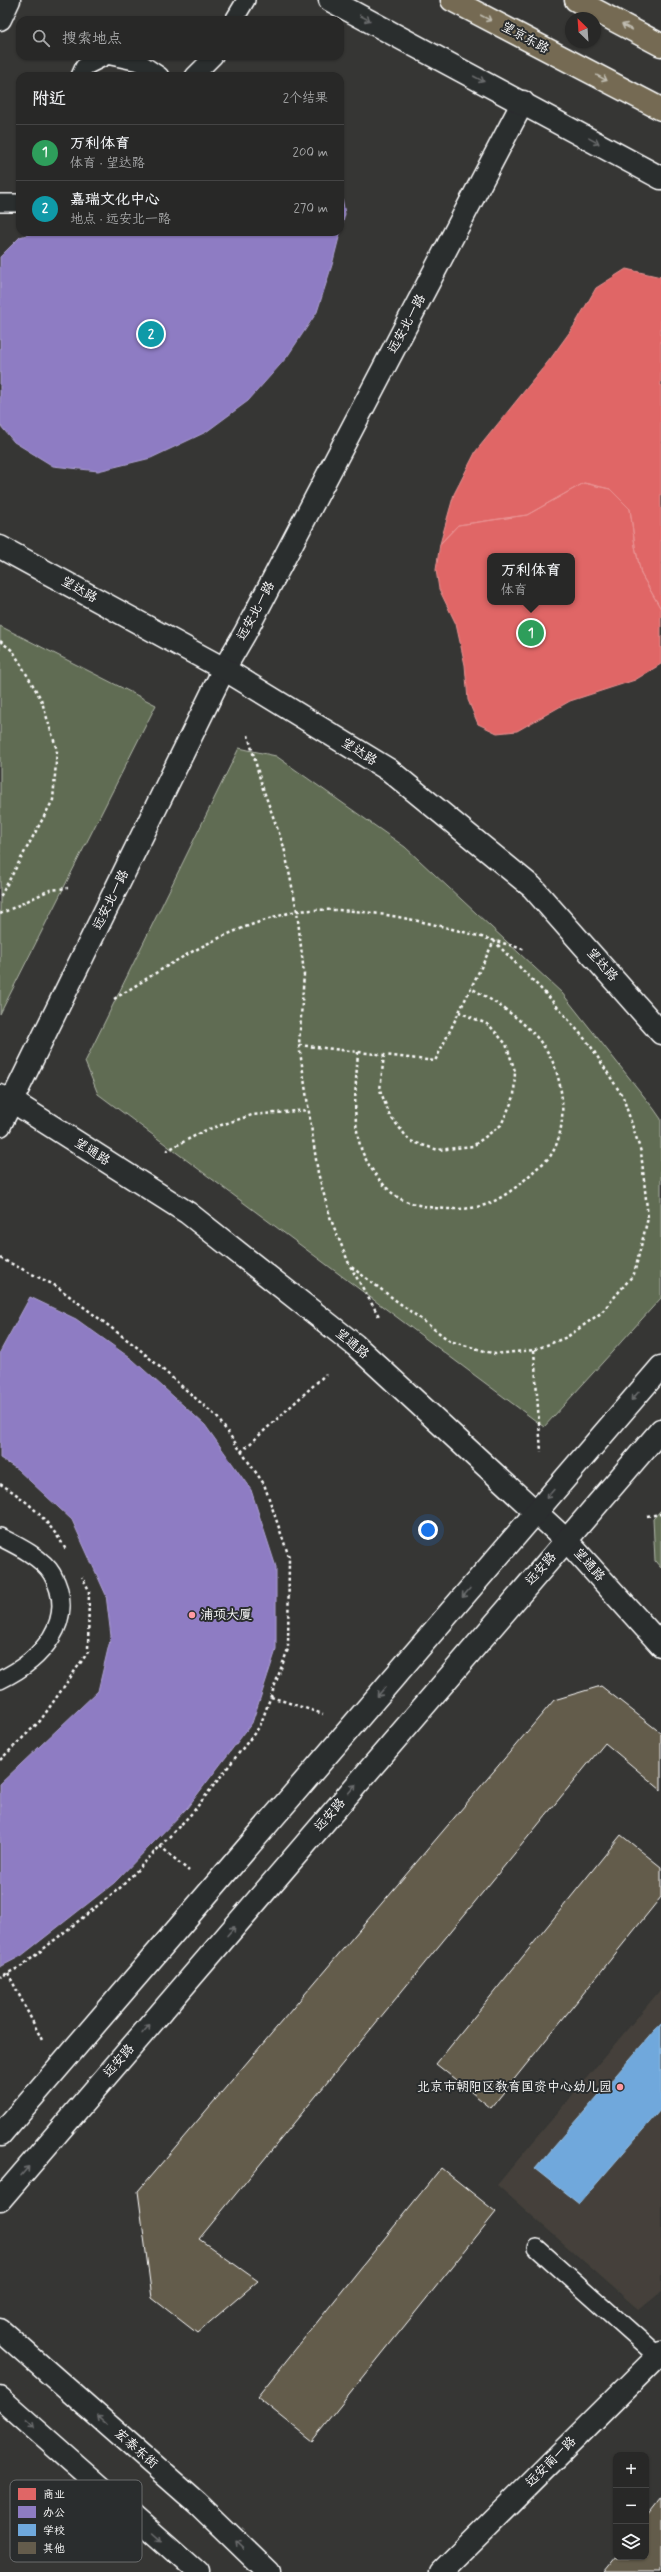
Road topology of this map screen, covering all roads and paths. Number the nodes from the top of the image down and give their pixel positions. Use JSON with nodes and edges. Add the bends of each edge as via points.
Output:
{"nodes":[{"id":1,"x":9,"y":0,"type":"edge"},
{"id":2,"x":246,"y":0,"type":"edge"},
{"id":3,"x":330,"y":0,"type":"edge"},
{"id":4,"x":452,"y":0,"type":"edge"},
{"id":5,"x":576,"y":0,"type":"edge"},
{"id":6,"x":236,"y":16,"type":"edge"},
{"id":7,"x":0,"y":19,"type":"edge"},
{"id":8,"x":661,"y":45,"type":"edge"},
{"id":9,"x":98,"y":60,"type":"edge"},
{"id":10,"x":129,"y":60,"type":"edge"},
{"id":11,"x":210,"y":60,"type":"edge"},
{"id":12,"x":82,"y":72,"type":"edge"},
{"id":13,"x":154,"y":72,"type":"edge"},
{"id":14,"x":198,"y":72,"type":"edge"},
{"id":15,"x":523,"y":102,"type":"junction"},
{"id":16,"x":661,"y":109,"type":"edge"},
{"id":17,"x":661,"y":178,"type":"edge"},
{"id":18,"x":0,"y":203,"type":"edge"},
{"id":19,"x":16,"y":203,"type":"edge"},
{"id":20,"x":0,"y":546,"type":"edge"},
{"id":21,"x":0,"y":641,"type":"edge"},
{"id":22,"x":224,"y":669,"type":"junction"},
{"id":23,"x":248,"y":735,"type":"dead end"},
{"id":24,"x":68,"y":888,"type":"dead end"},
{"id":25,"x":0,"y":897,"type":"edge"},
{"id":26,"x":297,"y":911,"type":"junction"},
{"id":27,"x":0,"y":914,"type":"edge"},
{"id":28,"x":494,"y":940,"type":"junction"},
{"id":29,"x":526,"y":950,"type":"dead end"},
{"id":30,"x":471,"y":988,"type":"junction"},
{"id":31,"x":114,"y":999,"type":"dead end"},
{"id":32,"x":459,"y":1012,"type":"junction"},
{"id":33,"x":661,"y":1033,"type":"edge"},
{"id":34,"x":299,"y":1045,"type":"junction"},
{"id":35,"x":358,"y":1052,"type":"junction"},
{"id":36,"x":384,"y":1055,"type":"junction"},
{"id":37,"x":6,"y":1098,"type":"edge"},
{"id":38,"x":308,"y":1110,"type":"junction"},
{"id":39,"x":0,"y":1125,"type":"edge"},
{"id":40,"x":166,"y":1151,"type":"dead end"},
{"id":41,"x":0,"y":1258,"type":"edge"},
{"id":42,"x":350,"y":1266,"type":"junction"},
{"id":43,"x":380,"y":1318,"type":"dead end"},
{"id":44,"x":534,"y":1350,"type":"junction"},
{"id":45,"x":661,"y":1367,"type":"edge"},
{"id":46,"x":326,"y":1374,"type":"dead end"},
{"id":47,"x":661,"y":1430,"type":"edge"},
{"id":48,"x":241,"y":1452,"type":"junction"},
{"id":49,"x":541,"y":1452,"type":"dead end"},
{"id":50,"x":535,"y":1512,"type":"junction"},
{"id":51,"x":661,"y":1514,"type":"edge"},
{"id":52,"x":647,"y":1516,"type":"dead end"},
{"id":53,"x":0,"y":1538,"type":"edge"},
{"id":54,"x":566,"y":1540,"type":"junction"},
{"id":55,"x":661,"y":1645,"type":"edge"},
{"id":56,"x":0,"y":1680,"type":"edge"},
{"id":57,"x":271,"y":1697,"type":"junction"},
{"id":58,"x":322,"y":1714,"type":"dead end"},
{"id":59,"x":160,"y":1846,"type":"junction"},
{"id":60,"x":189,"y":1871,"type":"dead end"},
{"id":61,"x":8,"y":1973,"type":"junction"},
{"id":62,"x":0,"y":1977,"type":"edge"},
{"id":63,"x":44,"y":2042,"type":"dead end"},
{"id":64,"x":0,"y":2135,"type":"edge"},
{"id":65,"x":0,"y":2200,"type":"edge"},
{"id":66,"x":537,"y":2248,"type":"dead end"},
{"id":67,"x":0,"y":2330,"type":"edge"},
{"id":68,"x":660,"y":2354,"type":"edge"},
{"id":69,"x":0,"y":2398,"type":"edge"},
{"id":70,"x":92,"y":2480,"type":"edge"},
{"id":71,"x":142,"y":2524,"type":"edge"},
{"id":72,"x":196,"y":2572,"type":"edge"},
{"id":73,"x":268,"y":2572,"type":"edge"},
{"id":74,"x":441,"y":2572,"type":"edge"}],
"edges":[{"from":1,"to":7,"type":"street"},
{"from":2,"to":6,"type":"lane"},
{"from":3,"to":15,"type":"street","one_way":true},
{"from":4,"to":16,"type":"main road","name":"望京东路","one_way":true},
{"from":8,"to":5,"type":"main road","one_way":true},
{"from":9,"to":12,"type":"lane","via":[[84,67]]},
{"from":10,"to":13,"type":"lane","via":[[139,62]]},
{"from":11,"to":14,"type":"lane"},
{"from":15,"to":17,"type":"street","one_way":true},
{"from":15,"to":22,"type":"street","name":"远安北一路"},
{"from":18,"to":19,"type":"lane"},
{"from":20,"to":22,"type":"street","name":"望达路"},
{"from":21,"to":25,"type":"path","via":[[13,651],[42,699],[57,750],[53,800]]},
{"from":22,"to":33,"type":"street","name":"望达路","via":[[389,770],[532,887]]},
{"from":22,"to":37,"type":"street","name":"远安北一路"},
{"from":23,"to":26,"type":"path","via":[[262,786],[284,847]]},
{"from":24,"to":27,"type":"path","via":[[50,890]]},
{"from":26,"to":28,"type":"path","via":[[347,910],[445,926]]},
{"from":26,"to":31,"type":"path","via":[[252,924],[206,942]]},
{"from":26,"to":34,"type":"path","via":[[304,974]]},
{"from":28,"to":29,"type":"path"},
{"from":28,"to":30,"type":"path"},
{"from":28,"to":44,"type":"path","via":[[548,996],[590,1045],[624,1097],[641,1152],[648,1218],[634,1274],[601,1313],[566,1337]]},
{"from":30,"to":32,"type":"path"},
{"from":30,"to":35,"type":"path","via":[[495,1001],[524,1025],[547,1051],[561,1084],[563,1121],[551,1155],[512,1190],[482,1206],[445,1210],[400,1199],[378,1179],[360,1147],[354,1110]]},
{"from":32,"to":36,"type":"path","via":[[435,1061]]},
{"from":32,"to":36,"type":"path","via":[[489,1026],[506,1044],[515,1071],[514,1097],[501,1125],[473,1146],[438,1150],[410,1141],[390,1116],[380,1090]]},
{"from":34,"to":35,"type":"path"},
{"from":34,"to":38,"type":"path"},
{"from":35,"to":36,"type":"path"},
{"from":37,"to":39,"type":"street","name":"远安北一路"},
{"from":37,"to":50,"type":"street","name":"望通路","via":[[188,1213],[355,1345]]},
{"from":38,"to":40,"type":"path","via":[[252,1115],[206,1130]]},
{"from":38,"to":42,"type":"path","via":[[318,1173],[331,1220]]},
{"from":41,"to":48,"type":"path","via":[[56,1286],[138,1348],[217,1417]]},
{"from":42,"to":43,"type":"path"},
{"from":42,"to":44,"type":"path","via":[[450,1341],[495,1354]]},
{"from":44,"to":49,"type":"path"},
{"from":45,"to":50,"type":"street","one_way":true},
{"from":46,"to":48,"type":"path"},
{"from":47,"to":54,"type":"street","name":"远安路"},
{"from":48,"to":57,"type":"path","via":[[264,1484],[289,1557],[288,1649]]},
{"from":50,"to":54,"type":"street","name":"望通路"},
{"from":50,"to":64,"type":"street","one_way":true},
{"from":51,"to":52,"type":"path"},
{"from":53,"to":56,"type":"lane","via":[[25,1550],[52,1574],[63,1606],[50,1642],[17,1672]]},
{"from":54,"to":55,"type":"street","name":"望通路"},
{"from":65,"to":54,"type":"street","name":"远安路","one_way":true},
{"from":57,"to":58,"type":"path"},
{"from":57,"to":59,"type":"path","via":[[260,1726],[193,1812]]},
{"from":59,"to":60,"type":"path"},
{"from":59,"to":61,"type":"path","via":[[121,1887],[22,1966]]},
{"from":61,"to":62,"type":"path"},
{"from":61,"to":63,"type":"path"},
{"from":66,"to":68,"type":"lane"},
{"from":73,"to":67,"type":"street","name":"宏泰东街","one_way":true,"via":[[197,2503]]},
{"from":68,"to":74,"type":"street","name":"远安南一路"},
{"from":69,"to":70,"type":"street","one_way":true},
{"from":71,"to":72,"type":"street","one_way":true}]}
